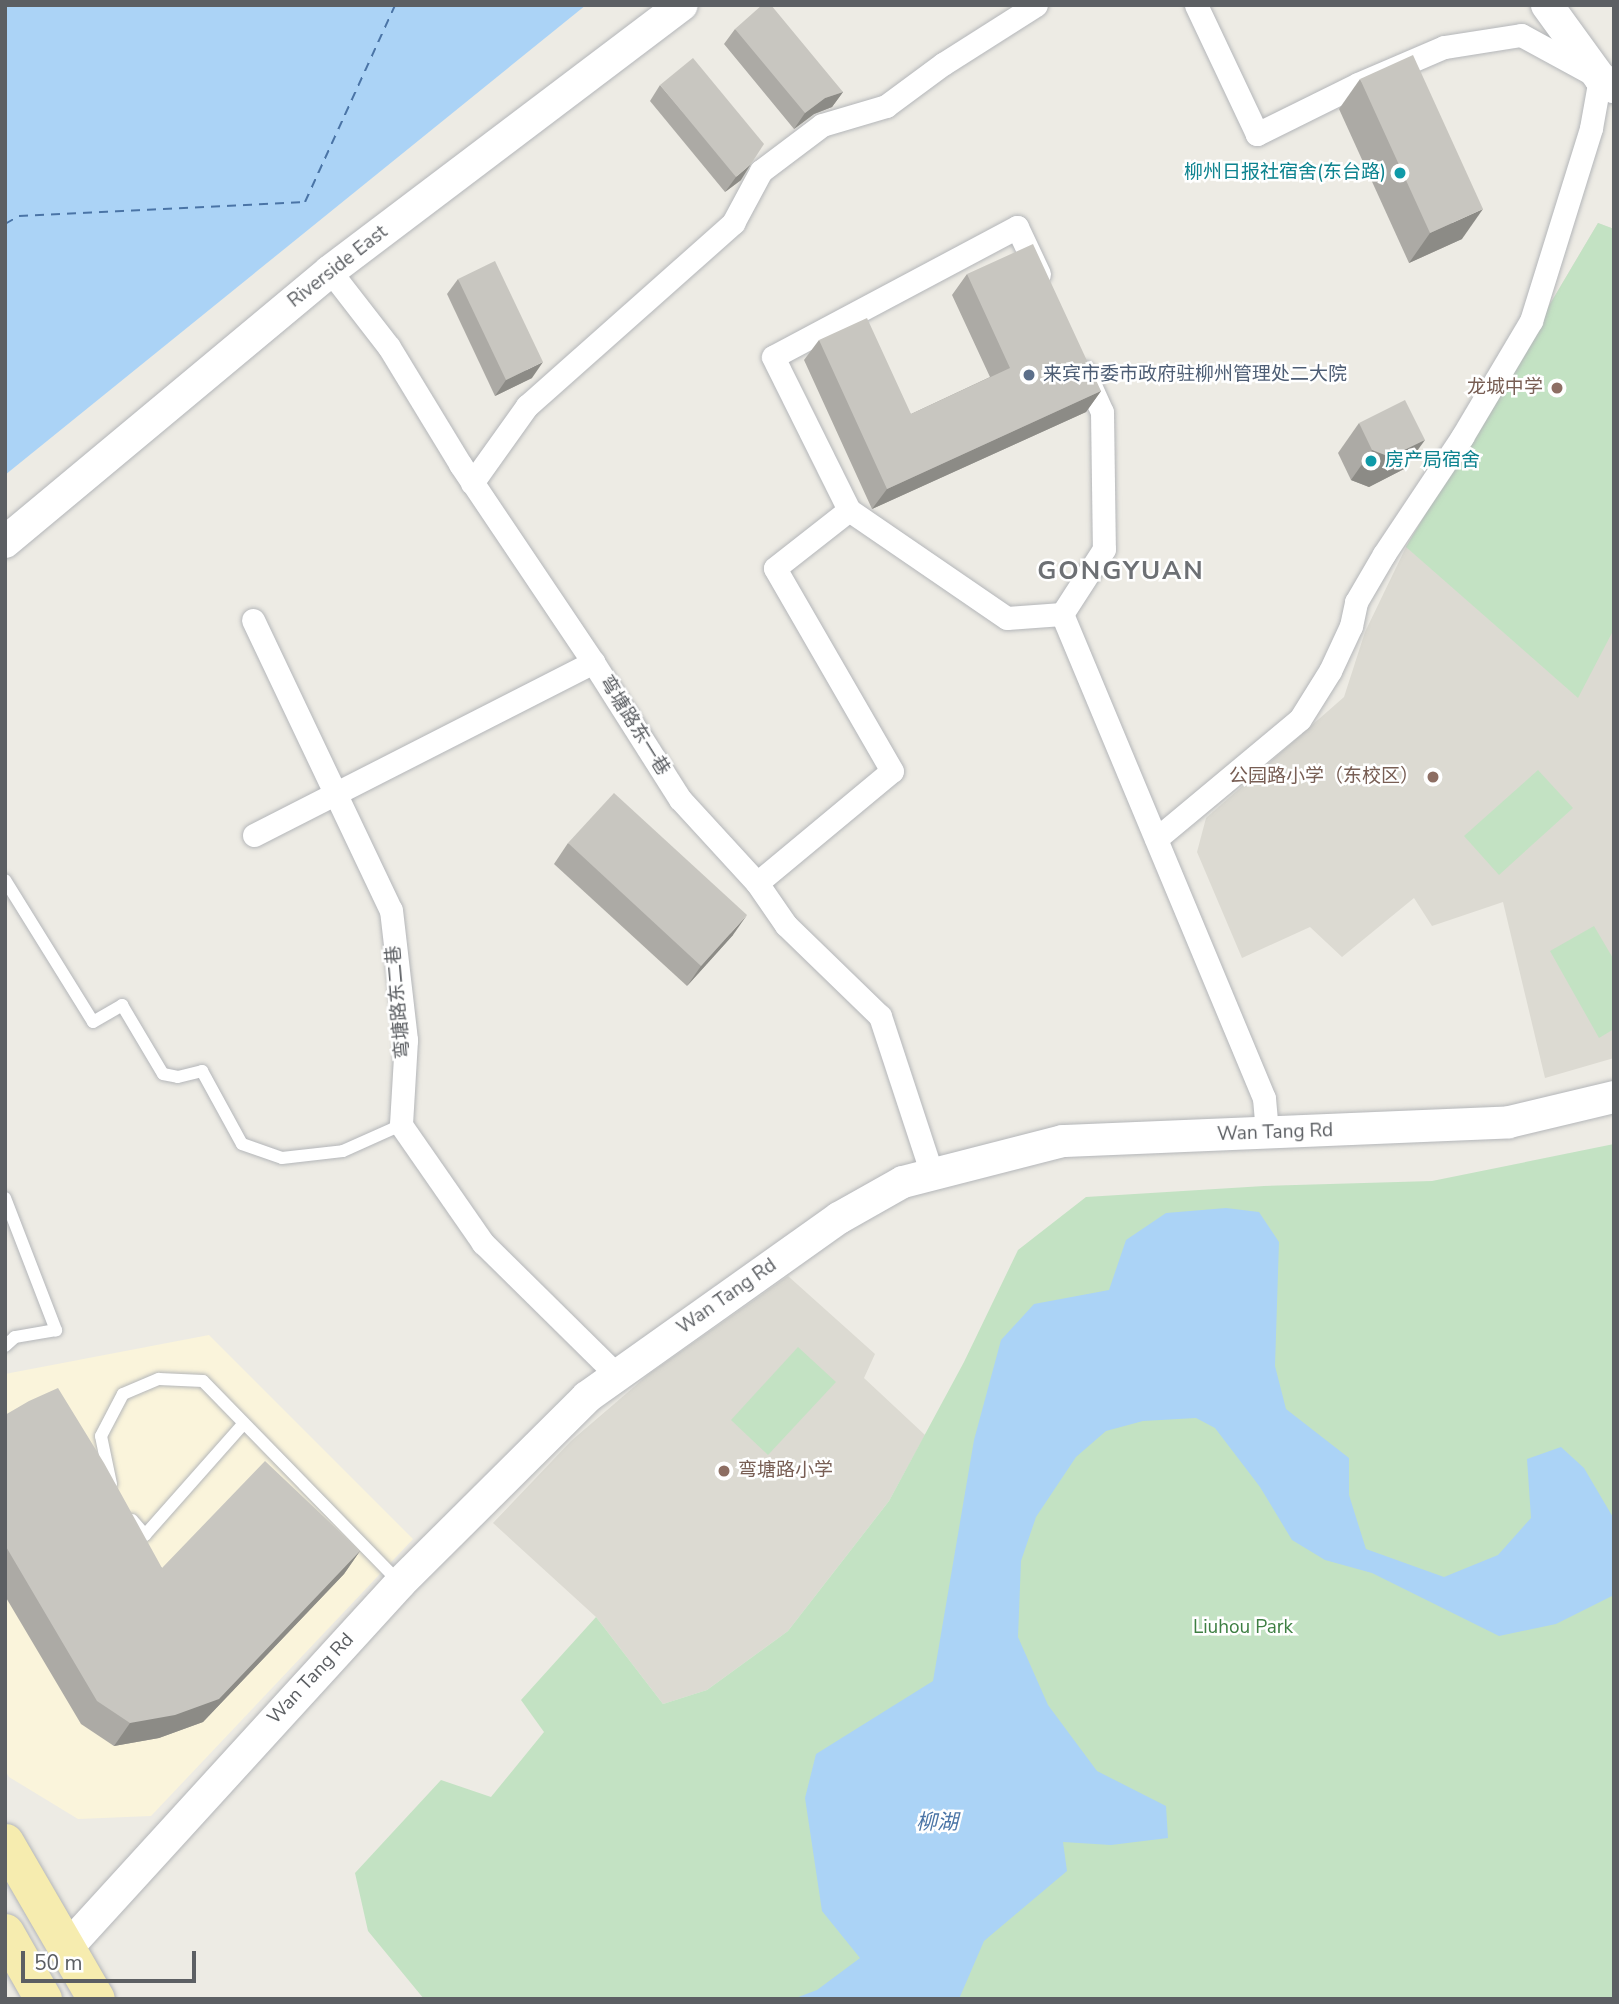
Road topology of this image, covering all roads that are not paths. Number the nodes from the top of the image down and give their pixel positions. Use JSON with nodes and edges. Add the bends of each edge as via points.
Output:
{"nodes":[{"id":1,"x":682,"y":5,"type":"edge"},
{"id":2,"x":1036,"y":5,"type":"edge"},
{"id":3,"x":1196,"y":5,"type":"edge"},
{"id":4,"x":1547,"y":5,"type":"edge"},
{"id":5,"x":1607,"y":83,"type":"edge"},
{"id":6,"x":330,"y":271,"type":"junction"},
{"id":7,"x":1046,"y":288,"type":"edge"},
{"id":8,"x":1074,"y":350,"type":"edge"},
{"id":9,"x":472,"y":483,"type":"junction"},
{"id":10,"x":849,"y":510,"type":"junction"},
{"id":11,"x":5,"y":542,"type":"edge"},
{"id":12,"x":1062,"y":614,"type":"junction"},
{"id":13,"x":253,"y":621,"type":"dead end"},
{"id":14,"x":593,"y":662,"type":"junction"},
{"id":15,"x":334,"y":794,"type":"junction"},
{"id":16,"x":254,"y":835,"type":"dead end"},
{"id":17,"x":1156,"y":839,"type":"junction"},
{"id":18,"x":5,"y":880,"type":"edge"},
{"id":19,"x":757,"y":883,"type":"junction"},
{"id":20,"x":1614,"y":1097,"type":"edge"},
{"id":21,"x":401,"y":1125,"type":"junction"},
{"id":22,"x":1267,"y":1134,"type":"junction"},
{"id":23,"x":932,"y":1174,"type":"junction"},
{"id":24,"x":5,"y":1198,"type":"edge"},
{"id":25,"x":5,"y":1346,"type":"edge"},
{"id":26,"x":617,"y":1375,"type":"junction"},
{"id":27,"x":244,"y":1423,"type":"junction"},
{"id":28,"x":400,"y":1583,"type":"junction"},
{"id":29,"x":5,"y":1842,"type":"edge"},
{"id":30,"x":5,"y":1932,"type":"edge"},
{"id":31,"x":67,"y":1948,"type":"junction"},
{"id":32,"x":43,"y":1999,"type":"edge"},
{"id":33,"x":96,"y":1999,"type":"edge"}],
"edges":[{"from":1,"to":6,"type":"street","name":"Riverside East"},
{"from":2,"to":9,"type":"street","via":[[886,106],[822,125],[761,171],[733,222],[527,406]]},
{"from":3,"to":5,"type":"street","via":[[1257,134],[1444,47],[1521,35]]},
{"from":4,"to":5,"type":"street"},
{"from":5,"to":17,"type":"street","via":[[1531,321],[1462,438],[1378,563],[1356,602],[1330,671],[1300,719]]},
{"from":6,"to":9,"type":"street","name":"弯塘路东一巷","via":[[389,347]]},
{"from":6,"to":11,"type":"street","name":"Riverside East"},
{"from":7,"to":10,"type":"street","via":[[1017,227],[772,357]]},
{"from":8,"to":12,"type":"street","via":[[1102,412],[1104,549]]},
{"from":9,"to":14,"type":"street","name":"弯塘路东一巷"},
{"from":10,"to":12,"type":"street","via":[[1007,618]]},
{"from":10,"to":19,"type":"street","via":[[775,568],[892,771]]},
{"from":12,"to":17,"type":"street"},
{"from":13,"to":15,"type":"street","name":"弯塘路东二巷"},
{"from":14,"to":15,"type":"street"},
{"from":14,"to":19,"type":"street","name":"弯塘路东一巷","via":[[680,799]]},
{"from":15,"to":16,"type":"street"},
{"from":15,"to":21,"type":"street","name":"弯塘路东二巷","via":[[391,910],[406,1040]]},
{"from":17,"to":22,"type":"street","via":[[1264,1098]]},
{"from":18,"to":21,"type":"lane","via":[[93,1022],[122,1005],[163,1074],[178,1077],[202,1072],[242,1144],[282,1158],[343,1151]]},
{"from":19,"to":23,"type":"street","name":"弯塘路东一巷","via":[[786,925],[880,1016]]},
{"from":20,"to":22,"type":"street","name":"Wan Tang Rd","via":[[1509,1122]]},
{"from":21,"to":26,"type":"street","via":[[483,1243]]},
{"from":22,"to":23,"type":"street","name":"Wan Tang Rd","via":[[1063,1141]]},
{"from":23,"to":26,"type":"street","name":"Wan Tang Rd","via":[[903,1182],[839,1218]]},
{"from":24,"to":25,"type":"lane","via":[[56,1330],[15,1337]]},
{"from":26,"to":28,"type":"street","name":"Wan Tang Rd","via":[[587,1397]]},
{"from":27,"to":27,"type":"lane","via":[[203,1381],[159,1379],[122,1394],[102,1436],[118,1504],[145,1535]]},
{"from":27,"to":28,"type":"lane"},
{"from":28,"to":31,"type":"street","name":"Wan Tang Rd"},
{"from":29,"to":31,"type":"main road"},
{"from":30,"to":32,"type":"main road"},
{"from":31,"to":33,"type":"main road"}]}
